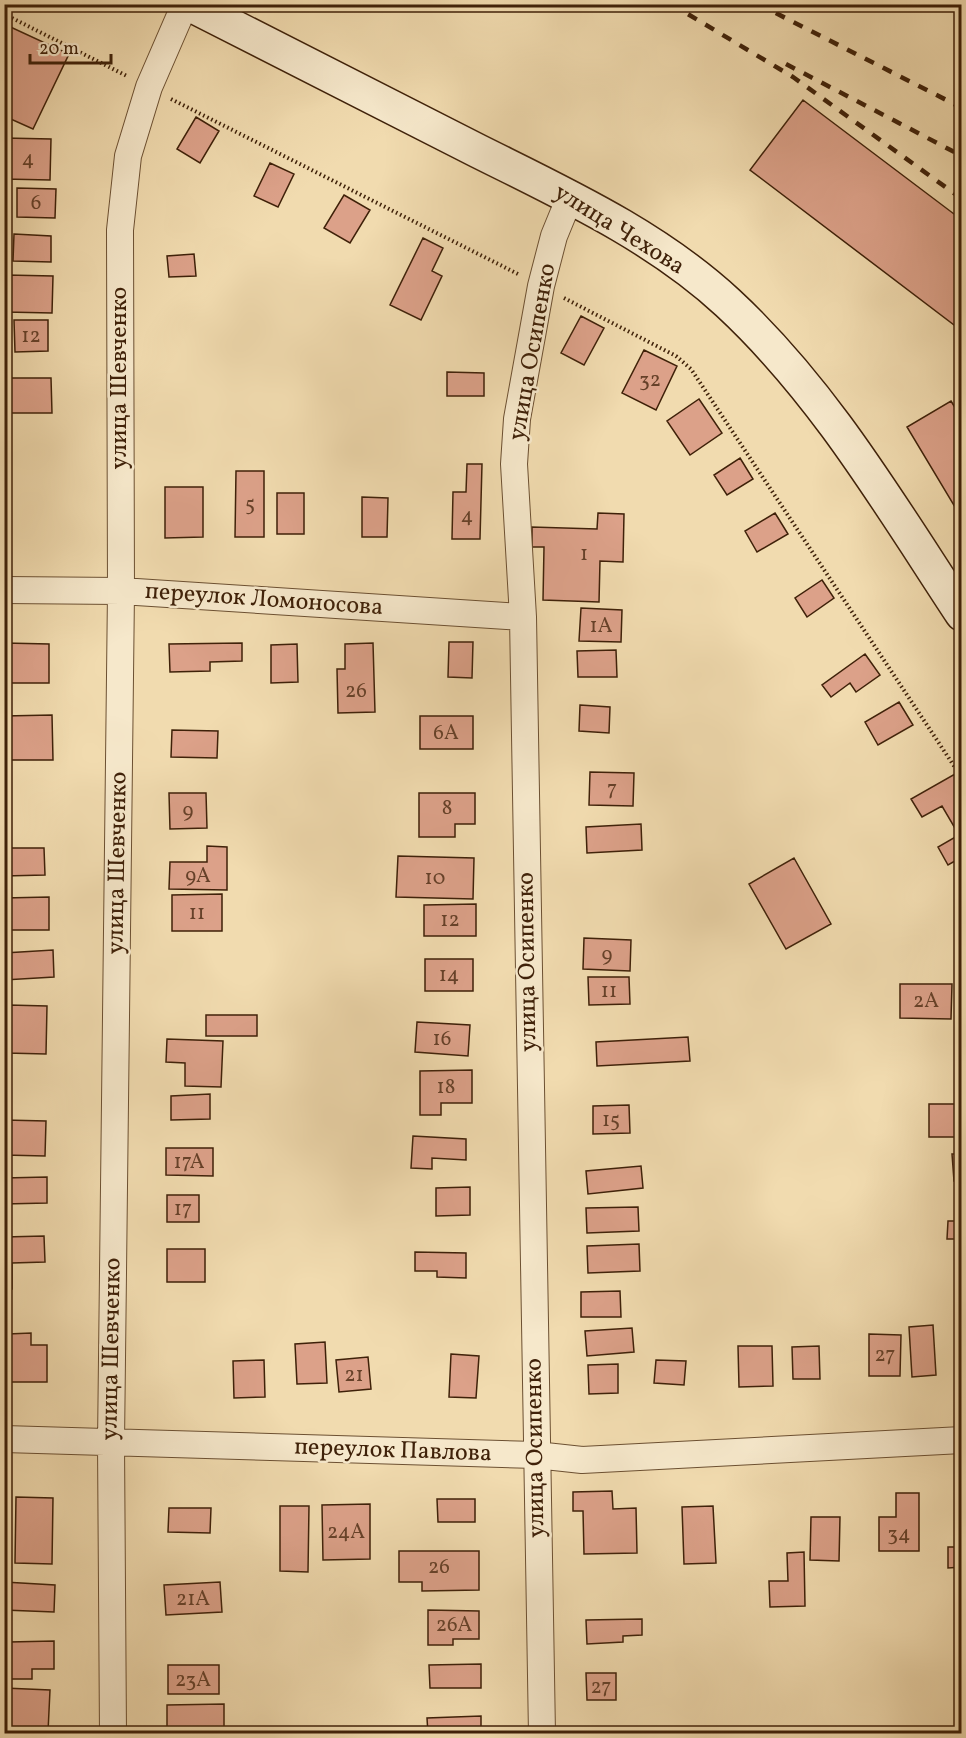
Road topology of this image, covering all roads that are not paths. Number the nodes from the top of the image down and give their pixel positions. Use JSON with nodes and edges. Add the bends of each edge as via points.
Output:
{"nodes":[{"id":1,"x":187,"y":4,"type":"edge"},
{"id":2,"x":570,"y":198,"type":"junction"},
{"id":3,"x":4,"y":590,"type":"edge"},
{"id":4,"x":121,"y":591,"type":"junction"},
{"id":5,"x":962,"y":614,"type":"edge"},
{"id":6,"x":523,"y":617,"type":"junction"},
{"id":7,"x":4,"y":1440,"type":"edge"},
{"id":8,"x":962,"y":1440,"type":"edge"},
{"id":9,"x":111,"y":1443,"type":"junction"},
{"id":10,"x":536,"y":1455,"type":"junction"},
{"id":11,"x":113,"y":1734,"type":"edge"},
{"id":12,"x":542,"y":1734,"type":"edge"}],
"edges":[{"from":1,"to":2,"type":"main road","name":"улица Чехова"},
{"from":1,"to":4,"type":"street","name":"улица Шевченко","via":[[148,87],[128,156],[120,230]]},
{"from":2,"to":5,"type":"main road","name":"улица Чехова","via":[[652,244],[718,294],[789,366],[843,435]]},
{"from":2,"to":6,"type":"street","name":"улица Осипенко","via":[[554,236],[541,286],[517,419],[514,464]]},
{"from":3,"to":4,"type":"street","name":"переулок Ломоносова"},
{"from":4,"to":6,"type":"street","name":"переулок Ломоносова"},
{"from":4,"to":9,"type":"street","name":"улица Шевченко"},
{"from":6,"to":10,"type":"street","name":"улица Осипенко"},
{"from":7,"to":9,"type":"street","name":"переулок Павлова"},
{"from":8,"to":10,"type":"street","name":"переулок Павлова","via":[[582,1460]]},
{"from":9,"to":10,"type":"street","name":"переулок Павлова"},
{"from":9,"to":11,"type":"street","name":"улица Шевченко"},
{"from":10,"to":12,"type":"street","name":"улица Осипенко"}]}
